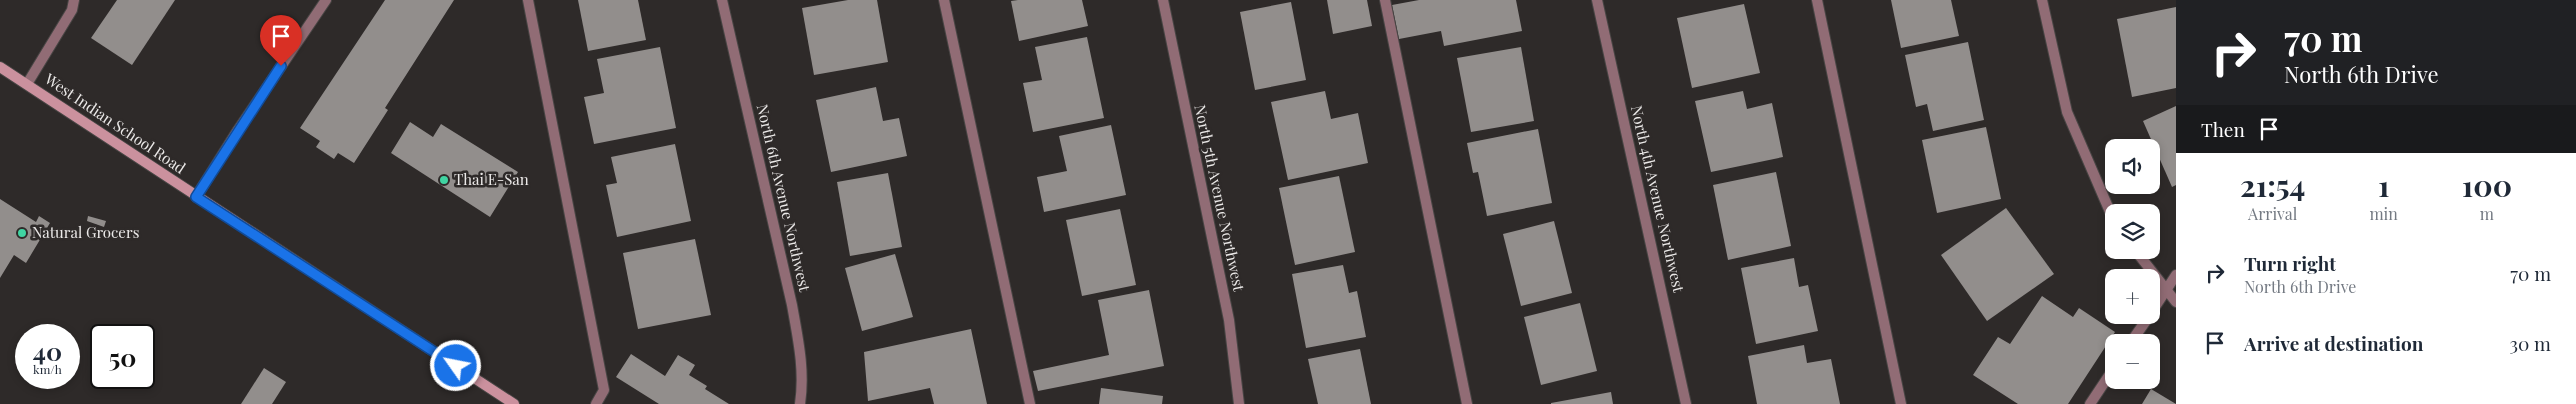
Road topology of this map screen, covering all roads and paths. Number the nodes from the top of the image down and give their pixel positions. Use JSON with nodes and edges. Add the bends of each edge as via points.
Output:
{"nodes":[{"id":1,"x":74,"y":0,"type":"edge"},
{"id":2,"x":326,"y":0,"type":"edge"},
{"id":3,"x":528,"y":0,"type":"edge"},
{"id":4,"x":722,"y":0,"type":"edge"},
{"id":5,"x":944,"y":0,"type":"edge"},
{"id":6,"x":1162,"y":0,"type":"edge"},
{"id":7,"x":1385,"y":0,"type":"edge"},
{"id":8,"x":1597,"y":0,"type":"edge"},
{"id":9,"x":1818,"y":0,"type":"edge"},
{"id":10,"x":2042,"y":0,"type":"edge"},
{"id":11,"x":0,"y":67,"type":"edge"},
{"id":12,"x":27,"y":84,"type":"junction"},
{"id":13,"x":196,"y":197,"type":"junction"},
{"id":14,"x":2107,"y":204,"type":"edge"},
{"id":15,"x":2142,"y":259,"type":"edge"},
{"id":16,"x":2176,"y":275,"type":"edge"},
{"id":17,"x":2166,"y":291,"type":"junction"},
{"id":18,"x":2160,"y":300,"type":"edge"},
{"id":19,"x":2176,"y":302,"type":"edge"},
{"id":20,"x":2105,"y":382,"type":"edge"},
{"id":21,"x":514,"y":404,"type":"edge"},
{"id":22,"x":596,"y":404,"type":"edge"},
{"id":23,"x":800,"y":404,"type":"edge"},
{"id":24,"x":1030,"y":404,"type":"edge"},
{"id":25,"x":1240,"y":404,"type":"edge"},
{"id":26,"x":1467,"y":404,"type":"edge"},
{"id":27,"x":1686,"y":404,"type":"edge"},
{"id":28,"x":1900,"y":404,"type":"edge"},
{"id":29,"x":2090,"y":404,"type":"edge"}],
"edges":[{"from":1,"to":12,"type":"street","via":[[72,10]]},
{"from":2,"to":13,"type":"street"},
{"from":3,"to":22,"type":"street","via":[[604,390]]},
{"from":4,"to":23,"type":"street","name":"North 6th Avenue Northwest","via":[[792,306],[801,357],[803,383]]},
{"from":5,"to":24,"type":"street"},
{"from":6,"to":25,"type":"street","name":"North 5th Avenue Northwest","via":[[1229,320]]},
{"from":7,"to":26,"type":"street"},
{"from":8,"to":27,"type":"street","name":"North 4th Avenue Northwest"},
{"from":9,"to":28,"type":"street"},
{"from":10,"to":14,"type":"street","via":[[2067,112]]},
{"from":11,"to":12,"type":"main road","name":"West Indian School Road"},
{"from":12,"to":13,"type":"main road","name":"West Indian School Road"},
{"from":13,"to":21,"type":"main road","name":"West Indian School Road"},
{"from":15,"to":17,"type":"street"},
{"from":16,"to":17,"type":"street"},
{"from":17,"to":18,"type":"street"},
{"from":17,"to":19,"type":"street"},
{"from":20,"to":29,"type":"street"}]}
